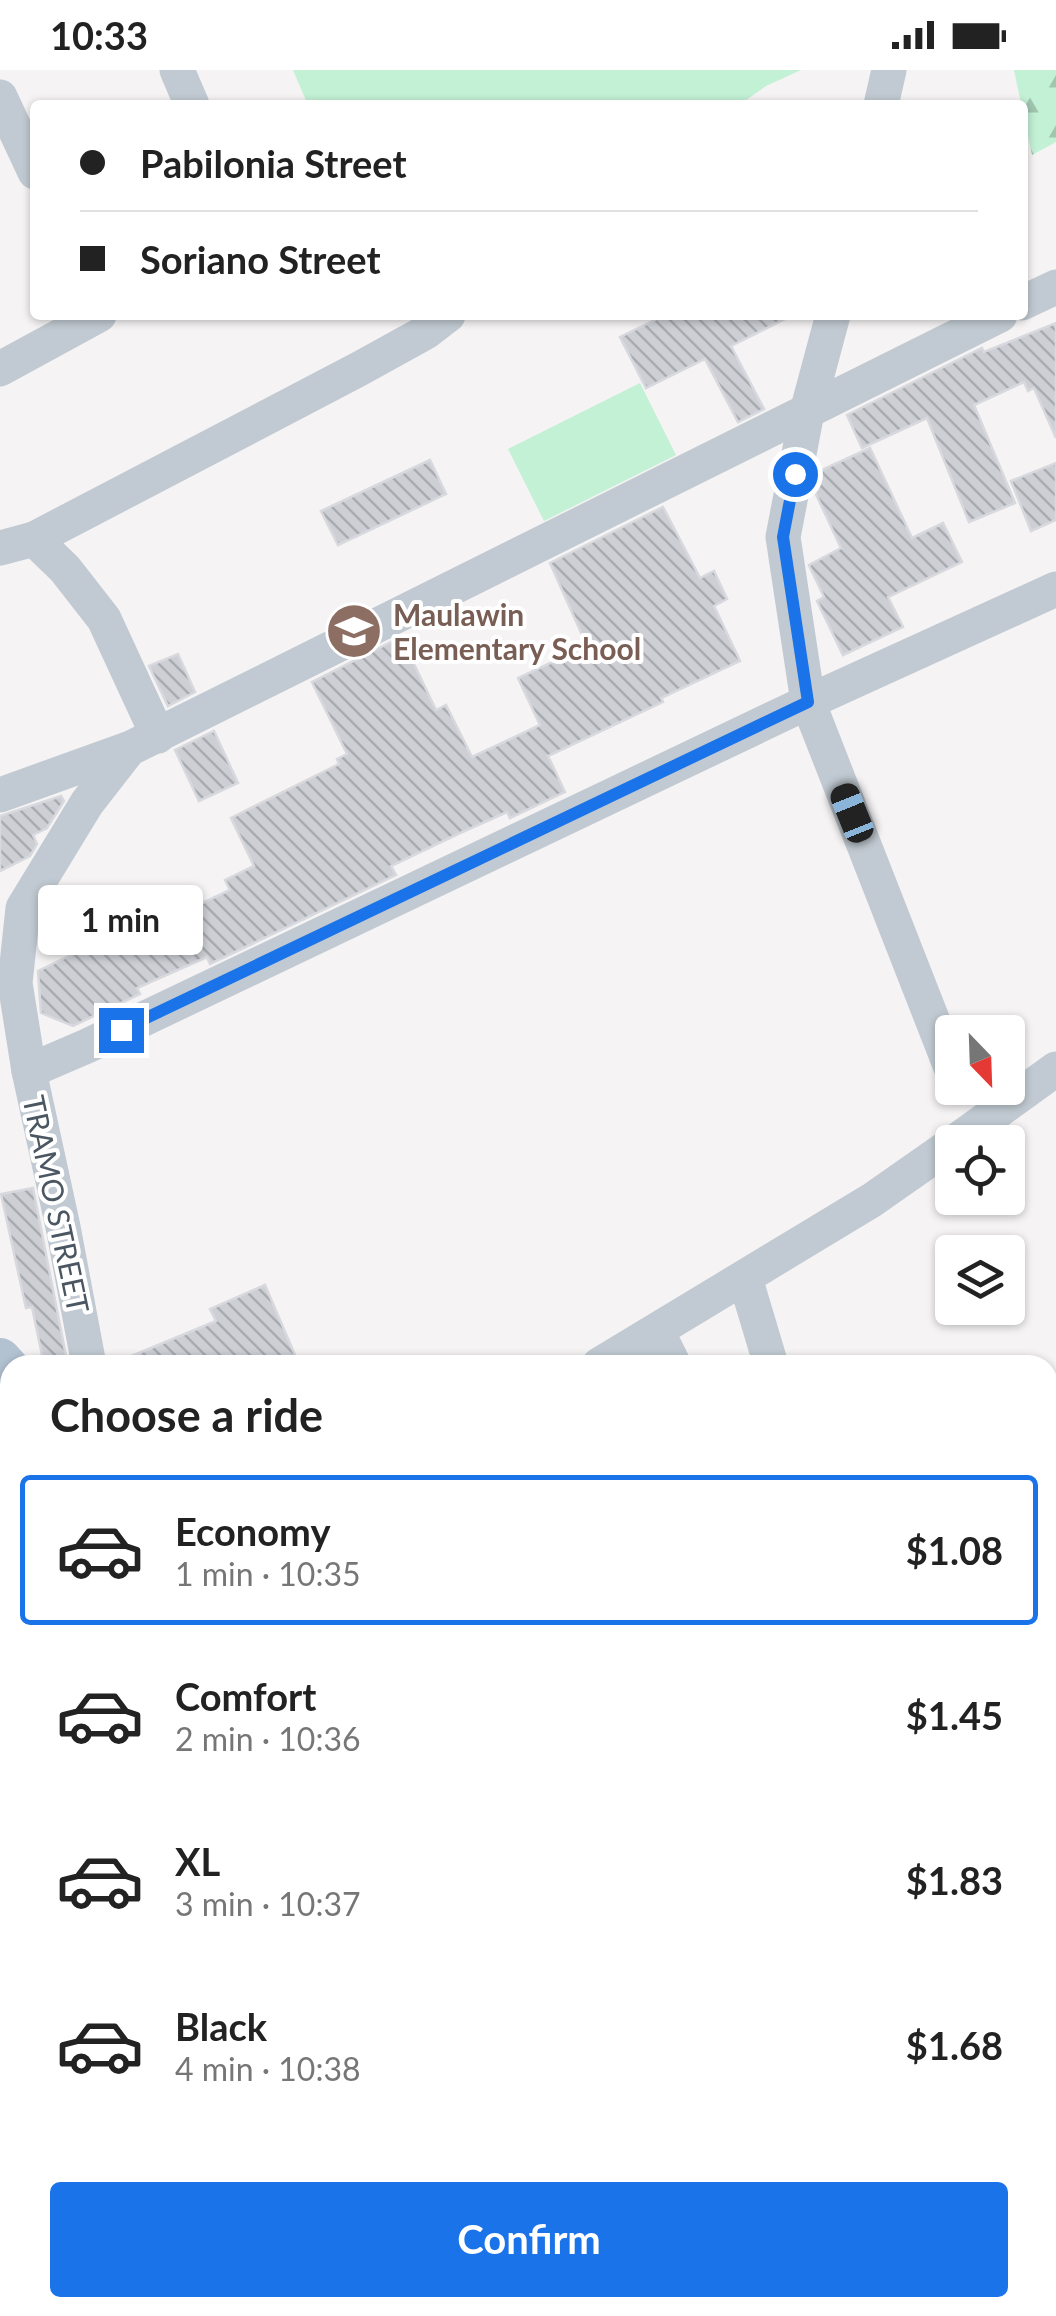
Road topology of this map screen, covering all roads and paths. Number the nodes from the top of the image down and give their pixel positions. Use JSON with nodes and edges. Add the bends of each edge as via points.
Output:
{"nodes":[{"id":1,"x":176,"y":70,"type":"edge"},
{"id":2,"x":889,"y":70,"type":"edge"},
{"id":3,"x":0,"y":97,"type":"edge"},
{"id":4,"x":190,"y":100,"type":"edge"},
{"id":5,"x":882,"y":100,"type":"edge"},
{"id":6,"x":30,"y":161,"type":"edge"},
{"id":7,"x":1056,"y":287,"type":"edge"},
{"id":8,"x":1028,"y":301,"type":"edge"},
{"id":9,"x":90,"y":320,"type":"edge"},
{"id":10,"x":442,"y":320,"type":"edge"},
{"id":11,"x":832,"y":320,"type":"edge"},
{"id":12,"x":990,"y":320,"type":"edge"},
{"id":13,"x":0,"y":369,"type":"edge"},
{"id":14,"x":806,"y":412,"type":"junction"},
{"id":15,"x":17,"y":544,"type":"edge"},
{"id":16,"x":1056,"y":589,"type":"edge"},
{"id":17,"x":808,"y":702,"type":"junction"},
{"id":18,"x":144,"y":742,"type":"junction"},
{"id":19,"x":0,"y":796,"type":"edge"},
{"id":20,"x":935,"y":1027,"type":"edge"},
{"id":21,"x":1056,"y":1069,"type":"edge"},
{"id":22,"x":29,"y":1071,"type":"junction"},
{"id":23,"x":979,"y":1125,"type":"edge"},
{"id":24,"x":935,"y":1156,"type":"edge"},
{"id":25,"x":745,"y":1278,"type":"junction"},
{"id":26,"x":657,"y":1331,"type":"junction"},
{"id":27,"x":87,"y":1355,"type":"edge"},
{"id":28,"x":616,"y":1355,"type":"edge"},
{"id":29,"x":669,"y":1355,"type":"edge"},
{"id":30,"x":768,"y":1355,"type":"edge"}],
"edges":[{"from":1,"to":4,"type":"street"},
{"from":2,"to":5,"type":"street"},
{"from":3,"to":6,"type":"street"},
{"from":7,"to":8,"type":"street"},
{"from":9,"to":13,"type":"street"},
{"from":10,"to":15,"type":"street"},
{"from":11,"to":14,"type":"street"},
{"from":12,"to":14,"type":"street"},
{"from":14,"to":17,"type":"street","via":[[783,537]]},
{"from":14,"to":18,"type":"street"},
{"from":15,"to":18,"type":"street","via":[[64,569],[104,619]]},
{"from":16,"to":17,"type":"street"},
{"from":17,"to":20,"type":"street"},
{"from":17,"to":22,"type":"street"},
{"from":18,"to":19,"type":"street"},
{"from":18,"to":22,"type":"street","name":"TRAMO STREET","via":[[86,803],[22,908],[15,983]]},
{"from":21,"to":23,"type":"street"},
{"from":22,"to":27,"type":"street","name":"TRAMO STREET"},
{"from":24,"to":25,"type":"street"},
{"from":25,"to":26,"type":"street"},
{"from":25,"to":30,"type":"street"},
{"from":26,"to":28,"type":"street"},
{"from":26,"to":29,"type":"street"}]}
